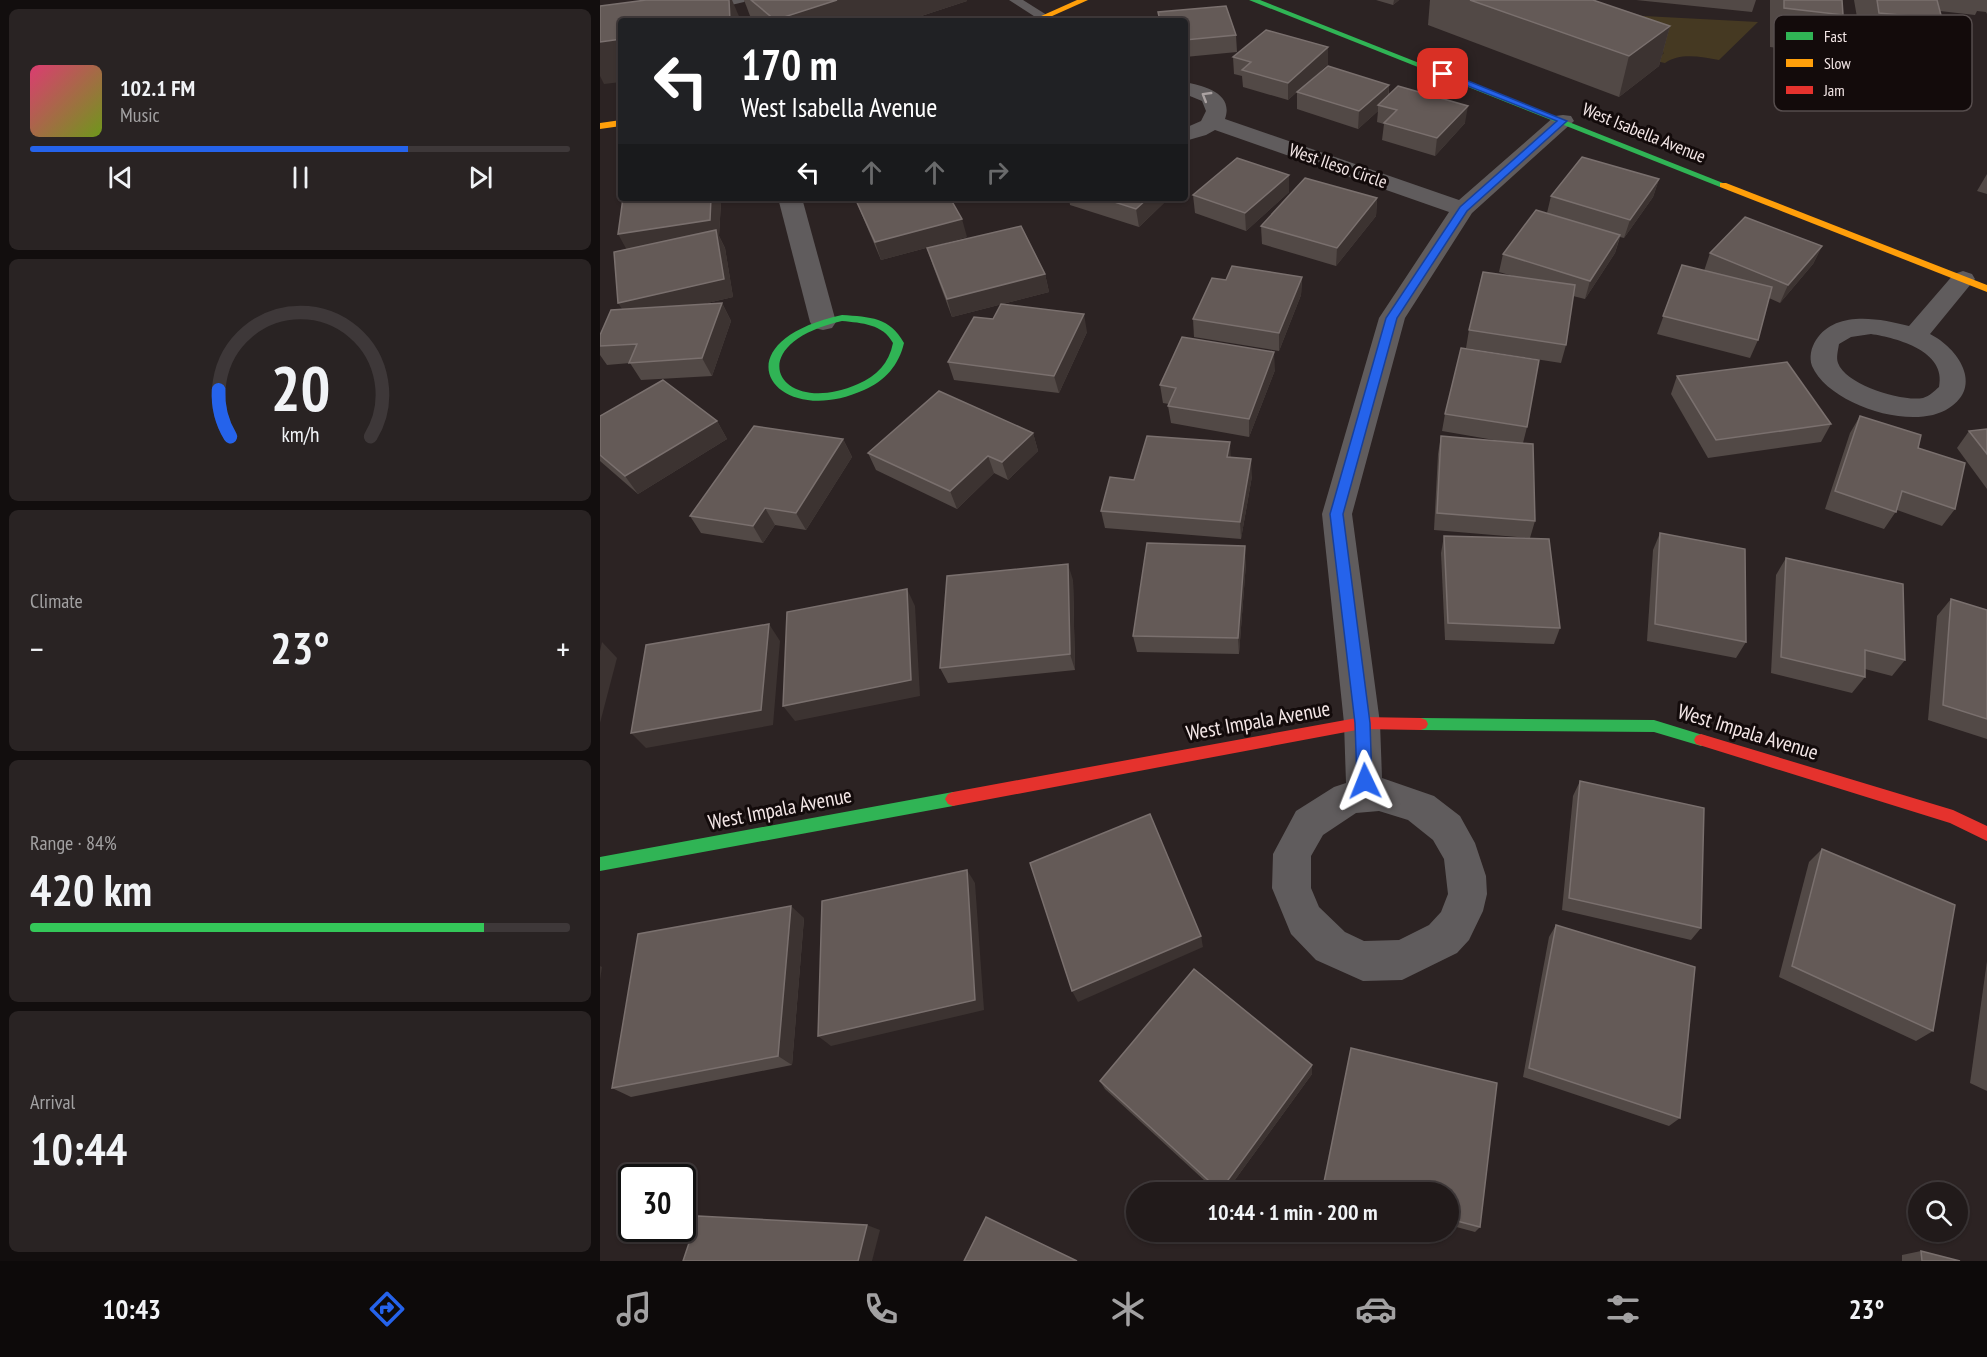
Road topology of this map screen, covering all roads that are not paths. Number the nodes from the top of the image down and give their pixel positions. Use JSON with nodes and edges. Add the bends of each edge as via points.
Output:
{"nodes":[{"id":1,"x":740,"y":0,"type":"edge"},
{"id":2,"x":1014,"y":0,"type":"edge"},
{"id":3,"x":1084,"y":0,"type":"edge"},
{"id":4,"x":1253,"y":0,"type":"edge"},
{"id":5,"x":695,"y":9,"type":"edge"},
{"id":6,"x":1038,"y":18,"type":"edge"},
{"id":7,"x":1041,"y":18,"type":"edge"},
{"id":8,"x":1188,"y":89,"type":"edge"},
{"id":9,"x":1563,"y":121,"type":"junction"},
{"id":10,"x":1213,"y":122,"type":"junction"},
{"id":11,"x":618,"y":123,"type":"edge"},
{"id":12,"x":600,"y":126,"type":"edge"},
{"id":13,"x":1188,"y":134,"type":"edge"},
{"id":14,"x":791,"y":201,"type":"edge"},
{"id":15,"x":1463,"y":209,"type":"junction"},
{"id":16,"x":1963,"y":279,"type":"junction"},
{"id":17,"x":1987,"y":289,"type":"edge"},
{"id":18,"x":823,"y":322,"type":"junction"},
{"id":19,"x":1914,"y":336,"type":"dead end"},
{"id":20,"x":1362,"y":723,"type":"junction"},
{"id":21,"x":1365,"y":796,"type":"junction"},
{"id":22,"x":1987,"y":834,"type":"edge"},
{"id":23,"x":600,"y":864,"type":"edge"}],
"edges":[{"from":1,"to":5,"type":"lane"},
{"from":2,"to":6,"type":"lane"},
{"from":3,"to":7,"type":"street"},
{"from":4,"to":9,"type":"street","name":"West Isabella Avenue"},
{"from":10,"to":8,"type":"street","one_way":true,"via":[[1218,115],[1214,100]]},
{"from":9,"to":15,"type":"street"},
{"from":9,"to":16,"type":"street","name":"West Isabella Avenue"},
{"from":10,"to":13,"type":"street"},
{"from":10,"to":15,"type":"street","name":"West Ileso Circle"},
{"from":11,"to":12,"type":"street"},
{"from":14,"to":18,"type":"street"},
{"from":15,"to":20,"type":"street","via":[[1392,318],[1337,514]]},
{"from":16,"to":17,"type":"street","name":"West Isabella Avenue"},
{"from":16,"to":19,"type":"street"},
{"from":18,"to":18,"type":"street","via":[[792,336],[774,358],[772,370],[784,389],[814,398],[853,393],[871,385],[896,362],[898,338],[890,328],[861,318]]},
{"from":20,"to":21,"type":"street"},
{"from":20,"to":22,"type":"street","name":"West Impala Avenue","via":[[1654,726],[1953,817]]},
{"from":20,"to":23,"type":"street","name":"West Impala Avenue"},
{"from":21,"to":21,"type":"street","via":[[1324,810],[1304,830],[1291,856],[1290,885],[1299,914],[1318,939],[1343,955],[1371,963],[1401,962],[1427,951],[1449,934],[1463,911],[1468,886],[1465,859],[1453,835],[1434,816],[1408,801],[1379,794]]}]}
